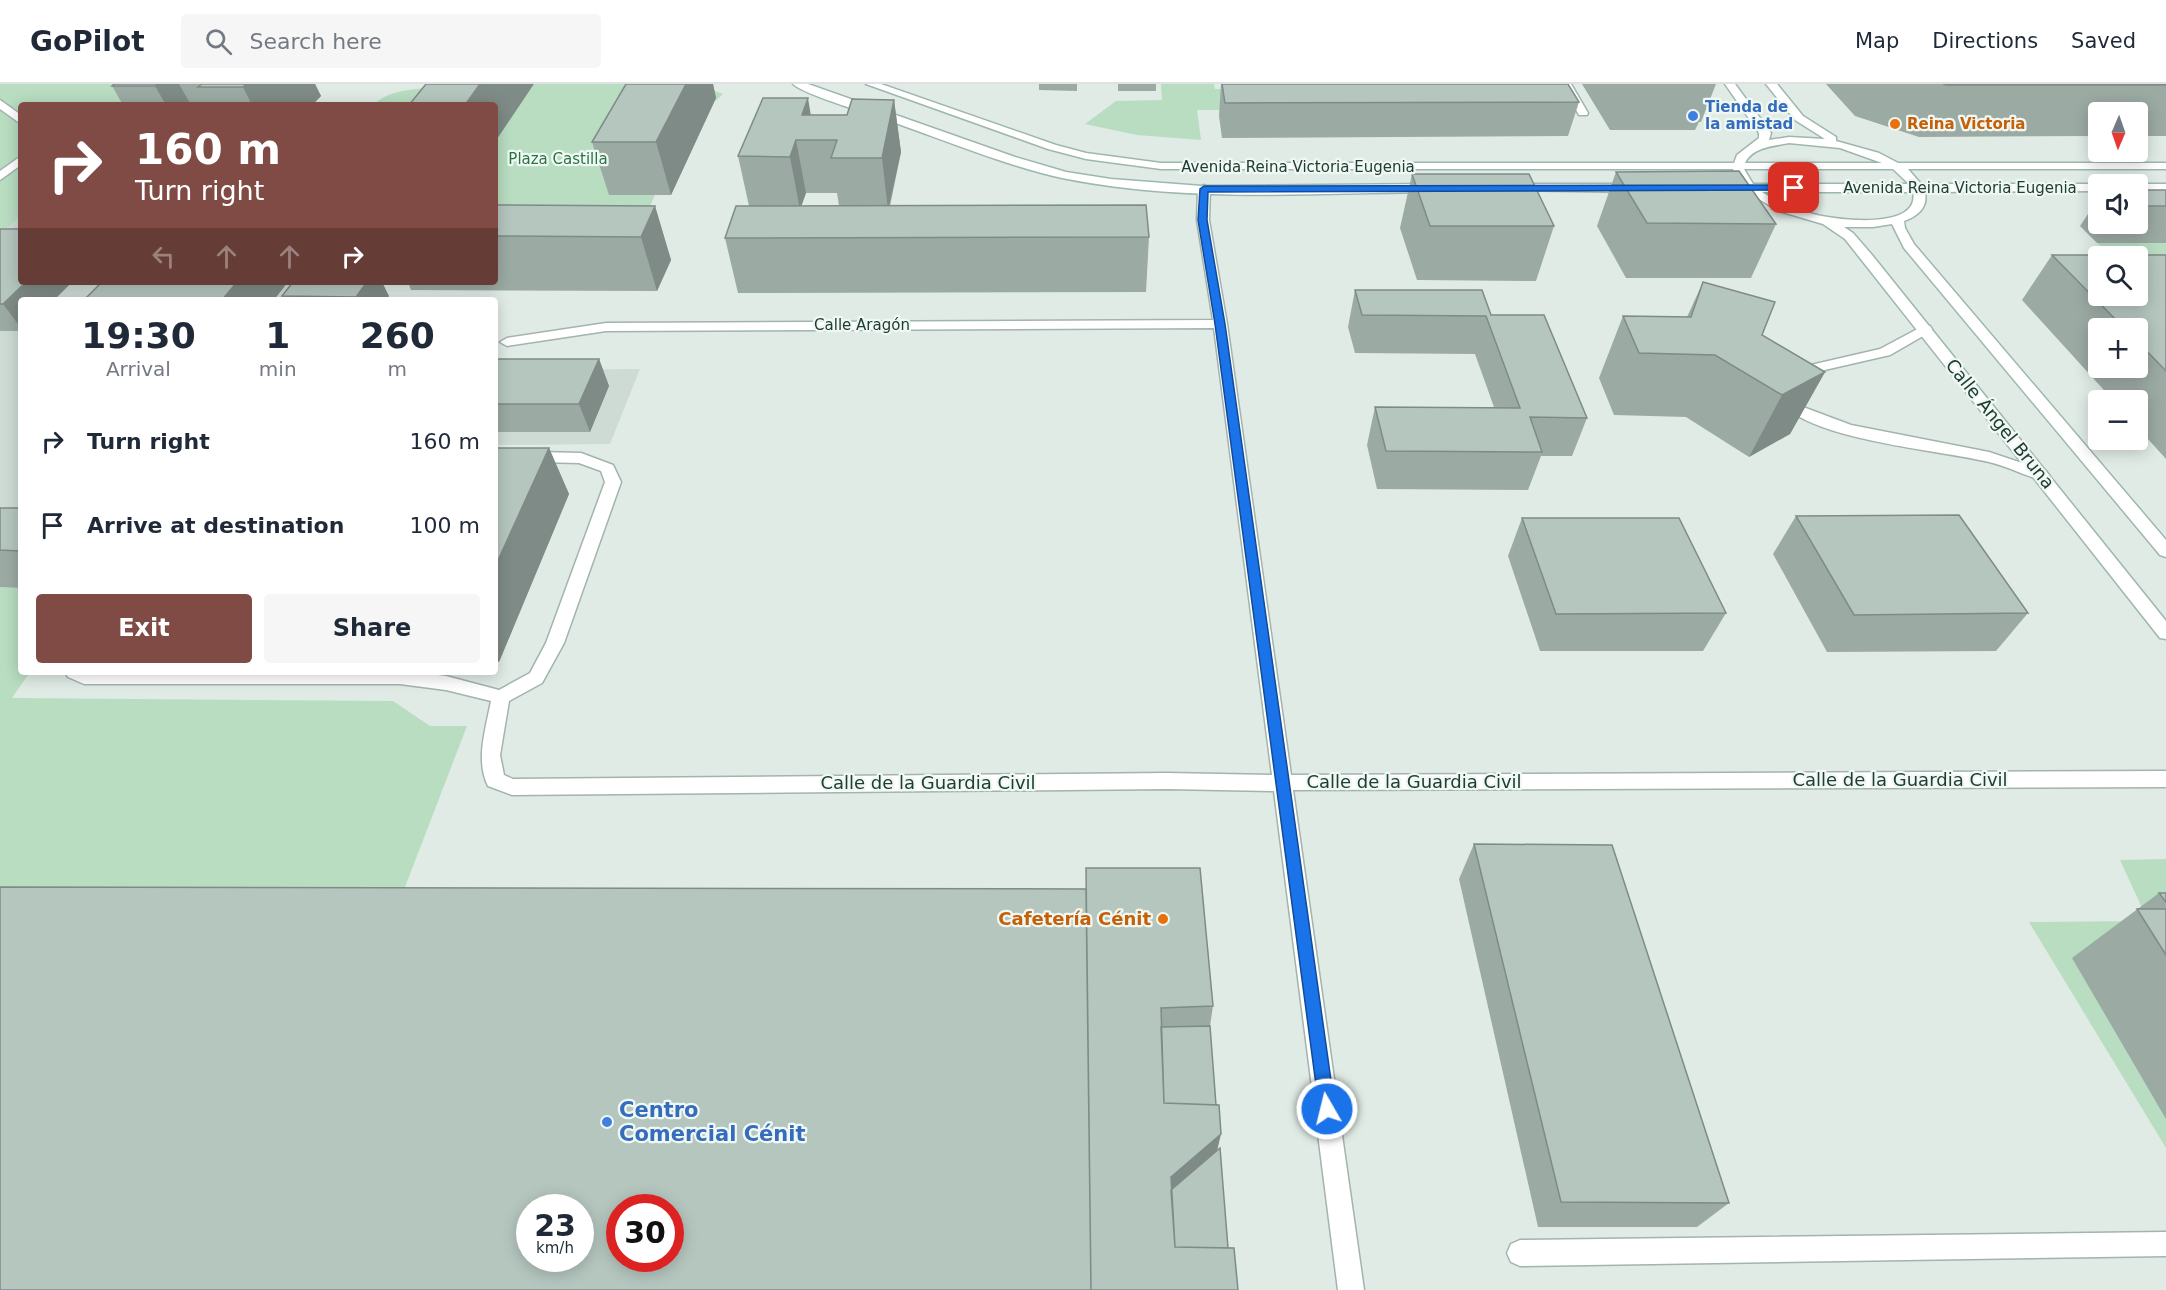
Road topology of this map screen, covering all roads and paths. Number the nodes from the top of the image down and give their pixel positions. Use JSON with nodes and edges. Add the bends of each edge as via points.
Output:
{"nodes":[{"id":1,"x":798,"y":84,"type":"edge"},
{"id":2,"x":871,"y":84,"type":"edge"},
{"id":3,"x":1566,"y":84,"type":"edge"},
{"id":4,"x":1730,"y":84,"type":"edge"},
{"id":5,"x":1771,"y":84,"type":"edge"},
{"id":6,"x":0,"y":103,"type":"edge"},
{"id":7,"x":1583,"y":113,"type":"dead end"},
{"id":8,"x":18,"y":118,"type":"edge"},
{"id":9,"x":1758,"y":145,"type":"junction"},
{"id":10,"x":1853,"y":148,"type":"junction"},
{"id":11,"x":18,"y":162,"type":"edge"},
{"id":12,"x":1895,"y":166,"type":"junction"},
{"id":13,"x":2166,"y":166,"type":"edge"},
{"id":14,"x":1737,"y":167,"type":"junction"},
{"id":15,"x":0,"y":177,"type":"edge"},
{"id":16,"x":1442,"y":188,"type":"edge"},
{"id":17,"x":1501,"y":188,"type":"edge"},
{"id":18,"x":1644,"y":188,"type":"edge"},
{"id":19,"x":1715,"y":188,"type":"edge"},
{"id":20,"x":1749,"y":188,"type":"junction"},
{"id":21,"x":1918,"y":188,"type":"junction"},
{"id":22,"x":2088,"y":188,"type":"edge"},
{"id":23,"x":2148,"y":188,"type":"edge"},
{"id":24,"x":2166,"y":188,"type":"edge"},
{"id":25,"x":1204,"y":189,"type":"junction"},
{"id":26,"x":1898,"y":219,"type":"junction"},
{"id":27,"x":1827,"y":221,"type":"junction"},
{"id":28,"x":1220,"y":324,"type":"junction"},
{"id":29,"x":1925,"y":329,"type":"junction"},
{"id":30,"x":507,"y":342,"type":"dead end"},
{"id":31,"x":498,"y":456,"type":"edge"},
{"id":32,"x":2041,"y":476,"type":"junction"},
{"id":33,"x":2166,"y":551,"type":"edge"},
{"id":34,"x":2166,"y":633,"type":"edge"},
{"id":35,"x":82,"y":675,"type":"edge"},
{"id":36,"x":501,"y":697,"type":"junction"},
{"id":37,"x":2166,"y":779,"type":"edge"},
{"id":38,"x":1282,"y":783,"type":"junction"},
{"id":39,"x":2166,"y":1244,"type":"edge"},
{"id":40,"x":1520,"y":1253,"type":"dead end"},
{"id":41,"x":1351,"y":1290,"type":"edge"}],
"edges":[{"from":1,"to":25,"type":"main road","name":"Avenida Reina Victoria Eugenia","via":[[1063,175],[1153,188]]},
{"from":2,"to":14,"type":"main road","name":"Avenida Reina Victoria Eugenia","via":[[1052,147],[1086,156],[1161,166]]},
{"from":3,"to":7,"type":"main road"},
{"from":4,"to":9,"type":"main road","via":[[1766,133]]},
{"from":5,"to":10,"type":"main road","via":[[1810,127]]},
{"from":6,"to":8,"type":"main road"},
{"from":9,"to":10,"type":"main road","name":"Avenida Reina Victoria Eugenia","via":[[1801,140]]},
{"from":9,"to":14,"type":"main road","via":[[1743,154]]},
{"from":10,"to":12,"type":"main road","name":"Avenida Reina Victoria Eugenia"},
{"from":11,"to":15,"type":"main road"},
{"from":12,"to":13,"type":"main road","name":"Avenida Reina Victoria Eugenia"},
{"from":12,"to":14,"type":"main road","name":"Avenida Reina Victoria Eugenia"},
{"from":12,"to":21,"type":"main road"},
{"from":14,"to":20,"type":"main road"},
{"from":16,"to":25,"type":"main road","name":"Avenida Reina Victoria Eugenia"},
{"from":17,"to":18,"type":"main road"},
{"from":19,"to":20,"type":"main road","name":"Avenida Reina Victoria Eugenia"},
{"from":20,"to":21,"type":"main road","name":"Avenida Reina Victoria Eugenia"},
{"from":20,"to":27,"type":"main road","name":"Calle Ángel Bruna","via":[[1782,208]]},
{"from":21,"to":22,"type":"main road","name":"Avenida Reina Victoria Eugenia"},
{"from":21,"to":26,"type":"main road","via":[[1919,203]]},
{"from":23,"to":24,"type":"main road"},
{"from":25,"to":28,"type":"main road","via":[[1203,220]]},
{"from":26,"to":27,"type":"main road","name":"Calle Ángel Bruna","via":[[1866,224]]},
{"from":26,"to":33,"type":"main road","via":[[1908,245]]},
{"from":27,"to":29,"type":"main road","name":"Calle Ángel Bruna","via":[[1849,236]]},
{"from":28,"to":30,"type":"main road","name":"Calle Aragón","via":[[606,327]]},
{"from":28,"to":38,"type":"main road"},
{"from":29,"to":32,"type":"main road","name":"Calle Ángel Bruna"},
{"from":29,"to":32,"type":"main road","via":[[1885,352],[1796,372],[1782,380],[1780,394],[1790,407],[1809,417],[1859,432],[1990,457]]},
{"from":31,"to":36,"type":"main road","via":[[581,458],[608,468],[613,482],[555,643],[536,678]]},
{"from":32,"to":34,"type":"main road","name":"Calle Ángel Bruna"},
{"from":35,"to":36,"type":"main road","via":[[400,677],[446,682]]},
{"from":36,"to":38,"type":"main road","name":"Calle de la Guardia Civil","via":[[490,754],[495,780],[512,787]]},
{"from":37,"to":38,"type":"main road","name":"Calle de la Guardia Civil"},
{"from":38,"to":41,"type":"main road"},
{"from":39,"to":40,"type":"main road"}]}
